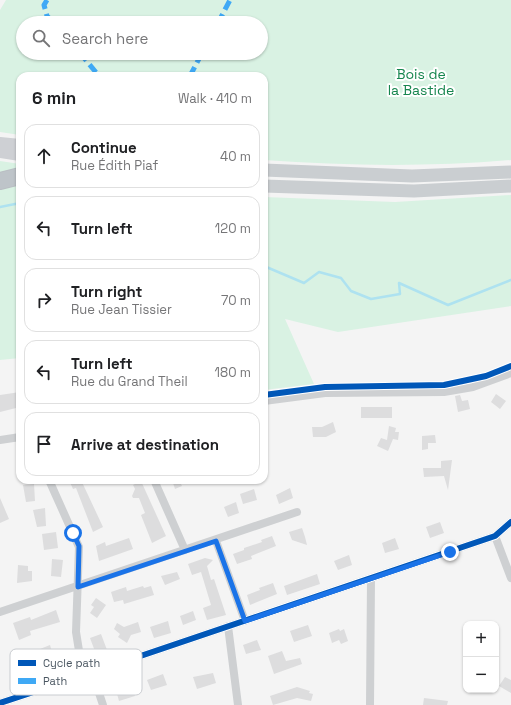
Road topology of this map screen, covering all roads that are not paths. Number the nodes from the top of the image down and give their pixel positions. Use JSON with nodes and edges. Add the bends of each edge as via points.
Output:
{"nodes":[{"id":1,"x":0,"y":143,"type":"edge"},
{"id":2,"x":16,"y":145,"type":"edge"},
{"id":3,"x":0,"y":152,"type":"edge"},
{"id":4,"x":16,"y":154,"type":"edge"},
{"id":5,"x":268,"y":170,"type":"edge"},
{"id":6,"x":511,"y":172,"type":"edge"},
{"id":7,"x":16,"y":177,"type":"edge"},
{"id":8,"x":0,"y":181,"type":"edge"},
{"id":9,"x":268,"y":186,"type":"edge"},
{"id":10,"x":511,"y":186,"type":"edge"},
{"id":11,"x":511,"y":373,"type":"edge"},
{"id":12,"x":268,"y":401,"type":"edge"},
{"id":13,"x":16,"y":437,"type":"edge"},
{"id":14,"x":0,"y":440,"type":"edge"},
{"id":15,"x":51,"y":484,"type":"edge"},
{"id":16,"x":156,"y":484,"type":"edge"},
{"id":17,"x":297,"y":512,"type":"dead end"},
{"id":18,"x":511,"y":522,"type":"edge"},
{"id":19,"x":495,"y":536,"type":"junction"},
{"id":20,"x":216,"y":541,"type":"junction"},
{"id":21,"x":185,"y":550,"type":"junction"},
{"id":22,"x":511,"y":578,"type":"edge"},
{"id":23,"x":371,"y":579,"type":"junction"},
{"id":24,"x":78,"y":587,"type":"junction"},
{"id":25,"x":0,"y":612,"type":"edge"},
{"id":26,"x":245,"y":621,"type":"junction"},
{"id":27,"x":228,"y":626,"type":"junction"},
{"id":28,"x":79,"y":649,"type":"edge"},
{"id":29,"x":142,"y":655,"type":"edge"},
{"id":30,"x":24,"y":695,"type":"edge"},
{"id":31,"x":100,"y":695,"type":"edge"},
{"id":32,"x":0,"y":703,"type":"edge"},
{"id":33,"x":103,"y":705,"type":"edge"},
{"id":34,"x":238,"y":705,"type":"edge"},
{"id":35,"x":370,"y":705,"type":"edge"}],
"edges":[{"from":1,"to":2,"type":"street"},
{"from":3,"to":4,"type":"street"},
{"from":5,"to":6,"type":"main road","via":[[412,176]]},
{"from":7,"to":8,"type":"highway"},
{"from":9,"to":10,"type":"main road","via":[[414,191]]},
{"from":11,"to":12,"type":"street","via":[[473,387],[444,392],[325,393]]},
{"from":13,"to":14,"type":"street"},
{"from":15,"to":24,"type":"street","via":[[79,546]]},
{"from":16,"to":21,"type":"street"},
{"from":17,"to":20,"type":"street"},
{"from":18,"to":19,"type":"street"},
{"from":19,"to":22,"type":"street"},
{"from":19,"to":23,"type":"street"},
{"from":20,"to":21,"type":"street"},
{"from":20,"to":26,"type":"street"},
{"from":21,"to":24,"type":"street"},
{"from":23,"to":26,"type":"street"},
{"from":23,"to":35,"type":"street"},
{"from":24,"to":25,"type":"street"},
{"from":24,"to":28,"type":"street","via":[[76,632]]},
{"from":26,"to":27,"type":"street"},
{"from":27,"to":29,"type":"street"},
{"from":27,"to":34,"type":"street"},
{"from":30,"to":32,"type":"street"},
{"from":31,"to":33,"type":"street"}]}
